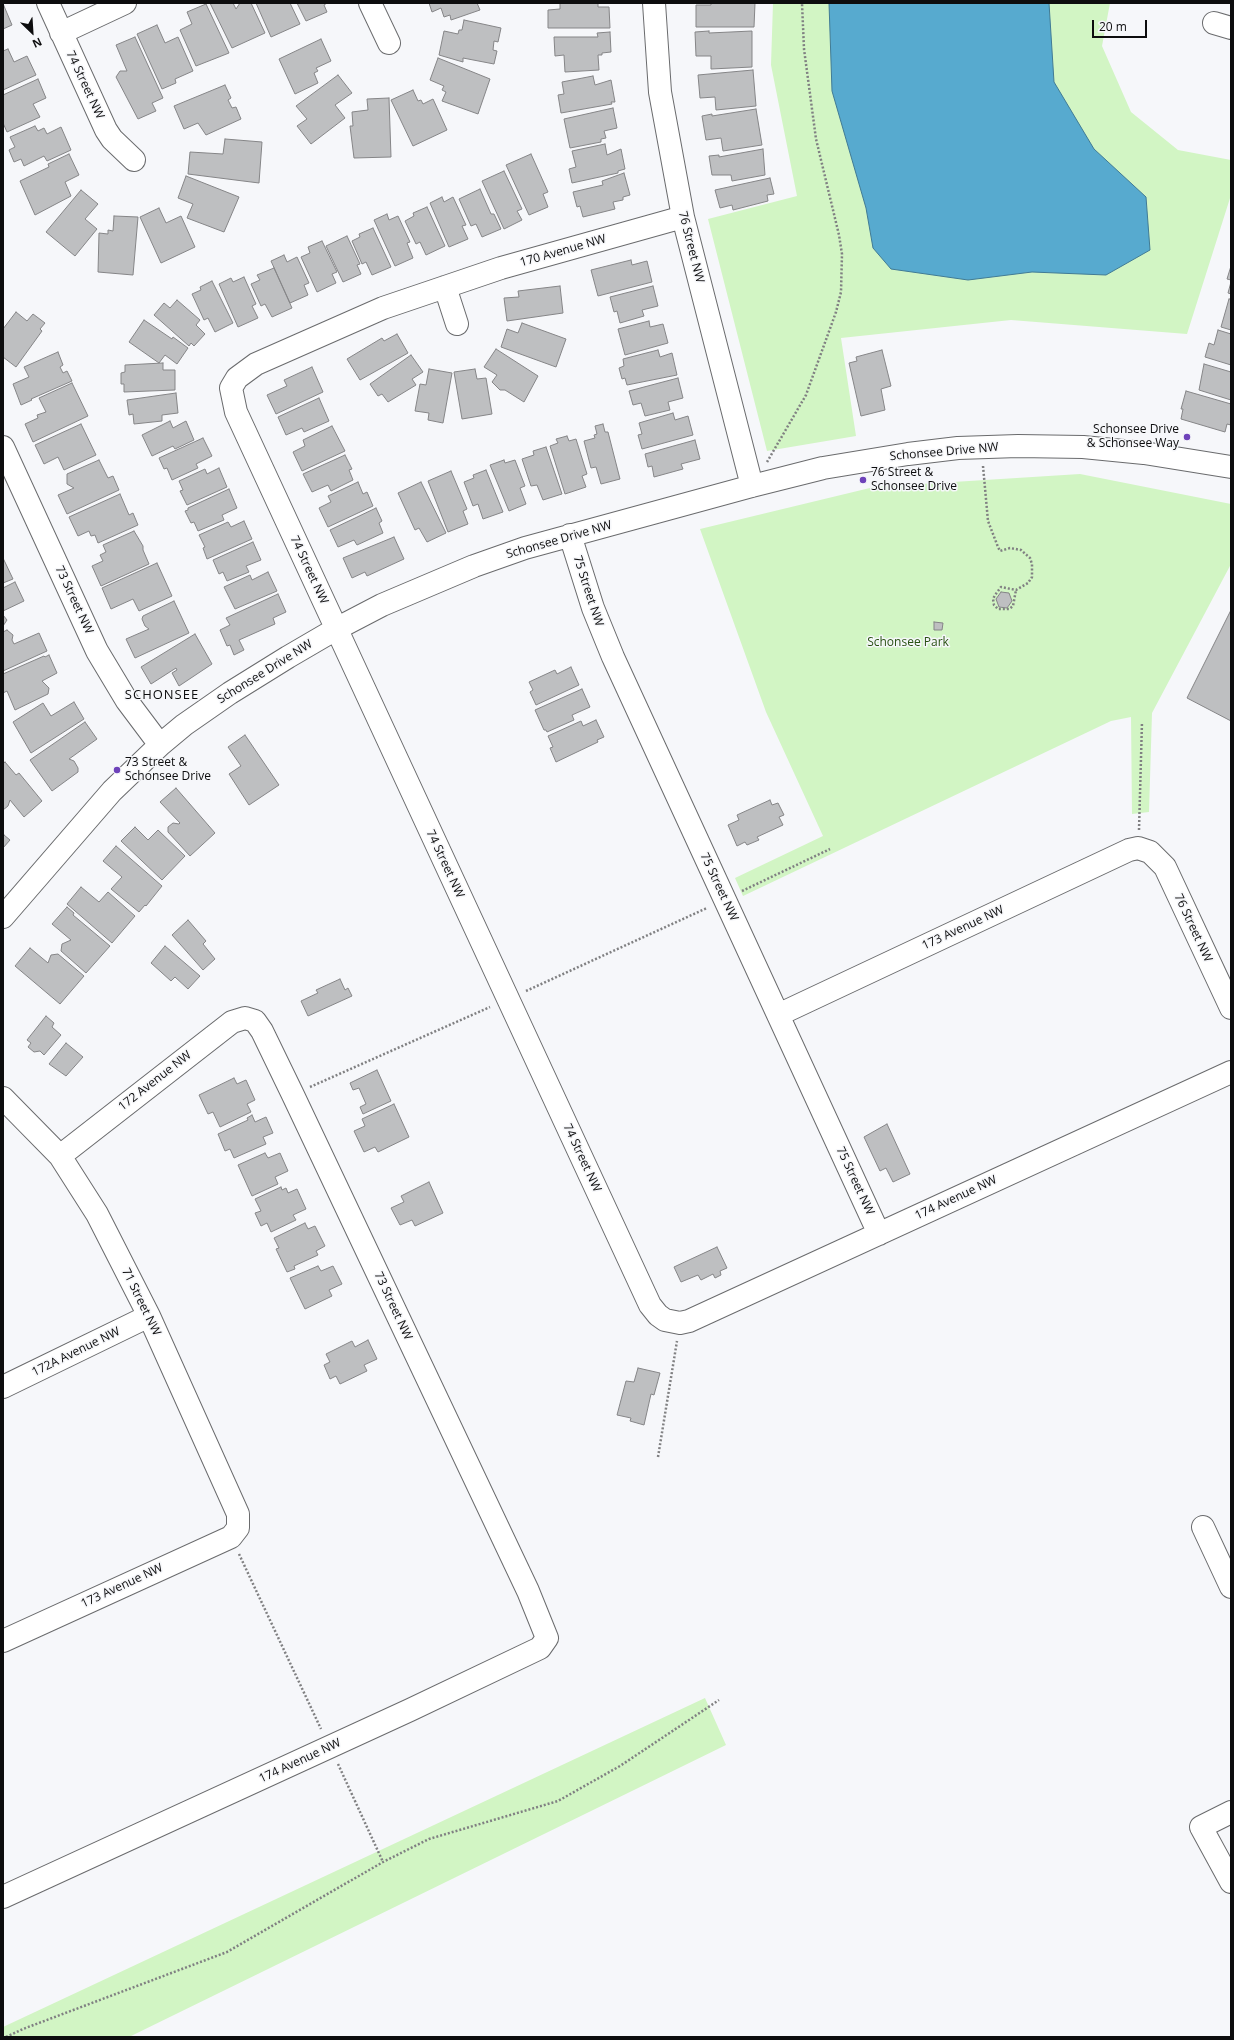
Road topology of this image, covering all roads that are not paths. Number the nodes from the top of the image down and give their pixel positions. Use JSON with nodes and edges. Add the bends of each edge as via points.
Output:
{"nodes":[{"id":1,"x":48,"y":3,"type":"edge"},
{"id":2,"x":125,"y":3,"type":"edge"},
{"id":3,"x":370,"y":3,"type":"edge"},
{"id":4,"x":654,"y":3,"type":"edge"},
{"id":5,"x":61,"y":33,"type":"junction"},
{"id":6,"x":389,"y":43,"type":"dead end"},
{"id":7,"x":134,"y":160,"type":"dead end"},
{"id":8,"x":682,"y":217,"type":"junction"},
{"id":9,"x":445,"y":287,"type":"junction"},
{"id":10,"x":458,"y":324,"type":"dead end"},
{"id":11,"x":231,"y":388,"type":"joint"},
{"id":12,"x":3,"y":447,"type":"edge"},
{"id":13,"x":1231,"y":467,"type":"edge"},
{"id":14,"x":752,"y":486,"type":"junction"},
{"id":15,"x":570,"y":536,"type":"junction"},
{"id":16,"x":336,"y":629,"type":"junction"},
{"id":17,"x":160,"y":744,"type":"junction"},
{"id":18,"x":1144,"y":850,"type":"joint"},
{"id":19,"x":3,"y":917,"type":"edge"},
{"id":20,"x":1231,"y":1008,"type":"edge"},
{"id":21,"x":778,"y":1015,"type":"junction"},
{"id":22,"x":255,"y":1021,"type":"joint"},
{"id":23,"x":1231,"y":1072,"type":"edge"},
{"id":24,"x":3,"y":1098,"type":"edge"},
{"id":25,"x":60,"y":1156,"type":"junction"},
{"id":26,"x":879,"y":1234,"type":"junction"},
{"id":27,"x":149,"y":1316,"type":"junction"},
{"id":28,"x":680,"y":1323,"type":"joint"},
{"id":29,"x":3,"y":1387,"type":"edge"},
{"id":30,"x":1203,"y":1527,"type":"dead end"},
{"id":31,"x":234,"y":1533,"type":"joint"},
{"id":32,"x":1231,"y":1587,"type":"edge"},
{"id":33,"x":528,"y":1591,"type":"joint"},
{"id":34,"x":3,"y":1641,"type":"edge"},
{"id":35,"x":1231,"y":1812,"type":"edge"},
{"id":36,"x":1231,"y":1882,"type":"edge"},
{"id":37,"x":3,"y":1897,"type":"edge"}],
"edges":[{"from":1,"to":5,"type":"street","name":"74 Street NW"},
{"from":2,"to":5,"type":"street"},
{"from":3,"to":6,"type":"street"},
{"from":4,"to":8,"type":"street","name":"76 Street NW","via":[[660,92]]},
{"from":5,"to":7,"type":"street","name":"74 Street NW","via":[[106,130]]},
{"from":8,"to":9,"type":"street","name":"170 Avenue NW","via":[[502,268]]},
{"from":8,"to":14,"type":"street","name":"76 Street NW"},
{"from":9,"to":10,"type":"street"},
{"from":9,"to":11,"type":"street","name":"170 Avenue NW","via":[[383,308],[256,364],[237,378]]},
{"from":11,"to":16,"type":"street","name":"74 Street NW","via":[[236,412]]},
{"from":12,"to":17,"type":"street","name":"73 Street NW","via":[[97,651],[126,701]]},
{"from":13,"to":14,"type":"street","name":"Schonsee Drive NW","via":[[1136,452],[1083,447],[958,448],[877,458],[823,468]]},
{"from":14,"to":15,"type":"street","name":"Schonsee Drive NW"},
{"from":15,"to":16,"type":"street","name":"Schonsee Drive NW","via":[[525,548],[459,572],[382,604]]},
{"from":15,"to":21,"type":"street","name":"75 Street NW","via":[[606,640]]},
{"from":16,"to":17,"type":"street","name":"Schonsee Drive NW","via":[[230,693]]},
{"from":16,"to":28,"type":"street","name":"74 Street NW","via":[[650,1305],[665,1320]]},
{"from":17,"to":19,"type":"street","name":"Schonsee Drive NW","via":[[112,791]]},
{"from":18,"to":20,"type":"street","name":"76 Street NW","via":[[1165,868]]},
{"from":18,"to":21,"type":"street","name":"173 Avenue NW","via":[[1128,850]]},
{"from":21,"to":26,"type":"street","name":"75 Street NW"},
{"from":22,"to":25,"type":"street","name":"172 Avenue NW","via":[[245,1018],[232,1022]]},
{"from":22,"to":33,"type":"street","name":"73 Street NW","via":[[293,1095]]},
{"from":23,"to":26,"type":"street","name":"174 Avenue NW"},
{"from":24,"to":25,"type":"street","name":"71 Street NW"},
{"from":25,"to":27,"type":"street","name":"71 Street NW","via":[[97,1214]]},
{"from":26,"to":28,"type":"street","name":"174 Avenue NW"},
{"from":27,"to":29,"type":"street","name":"172A Avenue NW"},
{"from":27,"to":31,"type":"street","name":"71 Street NW","via":[[238,1514]]},
{"from":30,"to":32,"type":"street"},
{"from":31,"to":34,"type":"street","name":"173 Avenue NW"},
{"from":33,"to":37,"type":"street","name":"174 Avenue NW","via":[[547,1638],[540,1648]]},
{"from":35,"to":36,"type":"street","via":[[1201,1827]]}]}
